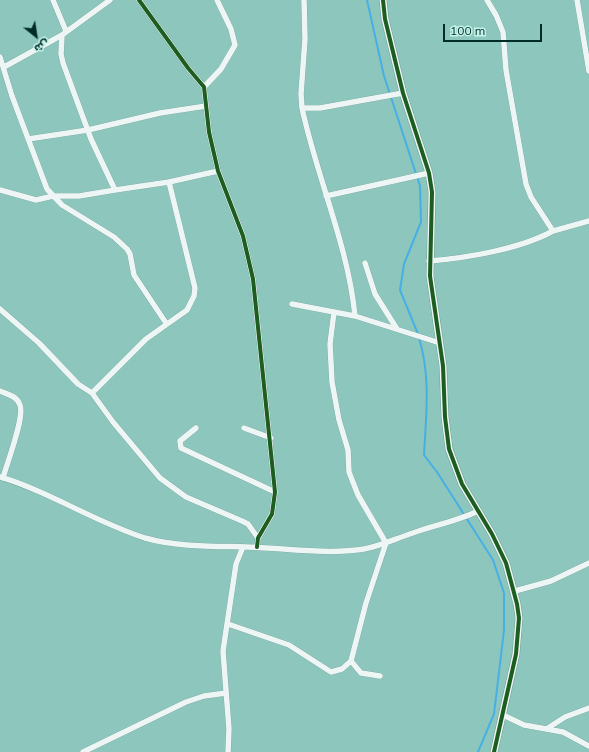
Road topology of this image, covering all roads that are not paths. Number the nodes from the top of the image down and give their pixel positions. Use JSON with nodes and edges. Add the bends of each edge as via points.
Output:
{"nodes":[{"id":1,"x":53,"y":0,"type":"edge"},
{"id":2,"x":110,"y":0,"type":"edge"},
{"id":3,"x":138,"y":0,"type":"edge"},
{"id":4,"x":217,"y":0,"type":"edge"},
{"id":5,"x":304,"y":0,"type":"edge"},
{"id":6,"x":383,"y":0,"type":"edge"},
{"id":7,"x":487,"y":0,"type":"edge"},
{"id":8,"x":577,"y":0,"type":"edge"},
{"id":9,"x":64,"y":33,"type":"junction"},
{"id":10,"x":0,"y":57,"type":"edge"},
{"id":11,"x":4,"y":67,"type":"junction"},
{"id":12,"x":589,"y":71,"type":"edge"},
{"id":13,"x":204,"y":87,"type":"junction"},
{"id":14,"x":402,"y":93,"type":"junction"},
{"id":15,"x":206,"y":106,"type":"junction"},
{"id":16,"x":302,"y":108,"type":"junction"},
{"id":17,"x":88,"y":130,"type":"junction"},
{"id":18,"x":28,"y":139,"type":"junction"},
{"id":19,"x":218,"y":171,"type":"junction"},
{"id":20,"x":429,"y":174,"type":"junction"},
{"id":21,"x":169,"y":182,"type":"junction"},
{"id":22,"x":0,"y":190,"type":"edge"},
{"id":23,"x":115,"y":190,"type":"junction"},
{"id":24,"x":53,"y":196,"type":"junction"},
{"id":25,"x":326,"y":196,"type":"junction"},
{"id":26,"x":589,"y":221,"type":"edge"},
{"id":27,"x":553,"y":231,"type":"junction"},
{"id":28,"x":430,"y":261,"type":"junction"},
{"id":29,"x":365,"y":263,"type":"dead end"},
{"id":30,"x":292,"y":304,"type":"dead end"},
{"id":31,"x":0,"y":309,"type":"edge"},
{"id":32,"x":334,"y":312,"type":"junction"},
{"id":33,"x":355,"y":316,"type":"junction"},
{"id":34,"x":166,"y":323,"type":"junction"},
{"id":35,"x":397,"y":329,"type":"junction"},
{"id":36,"x":440,"y":343,"type":"junction"},
{"id":37,"x":0,"y":390,"type":"edge"},
{"id":38,"x":92,"y":393,"type":"junction"},
{"id":39,"x":196,"y":428,"type":"dead end"},
{"id":40,"x":244,"y":428,"type":"dead end"},
{"id":41,"x":271,"y":438,"type":"junction"},
{"id":42,"x":1,"y":477,"type":"edge"},
{"id":43,"x":275,"y":492,"type":"junction"},
{"id":44,"x":478,"y":511,"type":"junction"},
{"id":45,"x":258,"y":538,"type":"junction"},
{"id":46,"x":386,"y":543,"type":"junction"},
{"id":47,"x":243,"y":547,"type":"junction"},
{"id":48,"x":256,"y":547,"type":"junction"},
{"id":49,"x":589,"y":563,"type":"edge"},
{"id":50,"x":515,"y":591,"type":"junction"},
{"id":51,"x":228,"y":624,"type":"junction"},
{"id":52,"x":351,"y":661,"type":"junction"},
{"id":53,"x":380,"y":676,"type":"dead end"},
{"id":54,"x":226,"y":693,"type":"junction"},
{"id":55,"x":589,"y":708,"type":"edge"},
{"id":56,"x":503,"y":715,"type":"junction"},
{"id":57,"x":548,"y":728,"type":"junction"},
{"id":58,"x":589,"y":746,"type":"edge"},
{"id":59,"x":83,"y":752,"type":"edge"},
{"id":60,"x":228,"y":752,"type":"edge"},
{"id":61,"x":494,"y":752,"type":"edge"}],
"edges":[{"from":1,"to":9,"type":"street"},
{"from":2,"to":9,"type":"street"},
{"from":3,"to":13,"type":"street"},
{"from":4,"to":13,"type":"street","via":[[231,29],[235,45],[221,69]]},
{"from":5,"to":16,"type":"street"},
{"from":6,"to":14,"type":"street"},
{"from":7,"to":27,"type":"street","via":[[503,32],[506,70],[526,184],[531,197]]},
{"from":8,"to":12,"type":"street"},
{"from":9,"to":11,"type":"street"},
{"from":9,"to":17,"type":"street","via":[[61,54],[63,63]]},
{"from":10,"to":11,"type":"street"},
{"from":11,"to":18,"type":"street"},
{"from":13,"to":15,"type":"street"},
{"from":14,"to":16,"type":"street","via":[[320,108]]},
{"from":14,"to":20,"type":"street"},
{"from":15,"to":17,"type":"street","via":[[160,113]]},
{"from":15,"to":19,"type":"street"},
{"from":16,"to":25,"type":"street"},
{"from":17,"to":18,"type":"street"},
{"from":17,"to":23,"type":"street"},
{"from":18,"to":24,"type":"street","via":[[47,189]]},
{"from":19,"to":21,"type":"street"},
{"from":19,"to":41,"type":"street","via":[[249,257]]},
{"from":20,"to":25,"type":"street"},
{"from":20,"to":28,"type":"street","via":[[432,192]]},
{"from":21,"to":23,"type":"street"},
{"from":21,"to":34,"type":"street","via":[[195,288],[187,310]]},
{"from":22,"to":24,"type":"street","via":[[36,200]]},
{"from":23,"to":24,"type":"street","via":[[79,196]]},
{"from":24,"to":34,"type":"street","via":[[71,211],[114,237],[127,249],[134,275]]},
{"from":25,"to":33,"type":"street","via":[[342,249]]},
{"from":26,"to":27,"type":"street"},
{"from":27,"to":28,"type":"street","via":[[535,240],[509,247]]},
{"from":28,"to":36,"type":"street"},
{"from":29,"to":35,"type":"street","via":[[375,294]]},
{"from":30,"to":32,"type":"street"},
{"from":31,"to":38,"type":"street","via":[[39,343],[78,384]]},
{"from":32,"to":33,"type":"street"},
{"from":32,"to":46,"type":"street","via":[[330,344],[332,382],[338,420],[348,450],[349,472],[358,494]]},
{"from":33,"to":35,"type":"street"},
{"from":34,"to":38,"type":"street","via":[[146,339]]},
{"from":35,"to":36,"type":"street"},
{"from":36,"to":44,"type":"street","via":[[449,449],[462,484]]},
{"from":37,"to":42,"type":"street","via":[[14,396],[21,410]]},
{"from":38,"to":45,"type":"street","via":[[160,478],[186,497],[248,524]]},
{"from":39,"to":43,"type":"street","via":[[180,441],[181,448]]},
{"from":40,"to":41,"type":"street"},
{"from":41,"to":43,"type":"street"},
{"from":42,"to":47,"type":"street","via":[[146,538],[184,544]]},
{"from":43,"to":45,"type":"street","via":[[272,514]]},
{"from":44,"to":46,"type":"street"},
{"from":44,"to":50,"type":"street","via":[[500,550]]},
{"from":45,"to":48,"type":"street"},
{"from":46,"to":48,"type":"street","via":[[354,550],[284,550]]},
{"from":46,"to":52,"type":"street","via":[[366,603]]},
{"from":47,"to":48,"type":"street"},
{"from":47,"to":51,"type":"street","via":[[236,564]]},
{"from":49,"to":50,"type":"street","via":[[552,581]]},
{"from":50,"to":56,"type":"street","via":[[518,636]]},
{"from":51,"to":52,"type":"street","via":[[289,645],[331,672],[342,669]]},
{"from":51,"to":54,"type":"street","via":[[223,650]]},
{"from":52,"to":53,"type":"street","via":[[362,673]]},
{"from":54,"to":59,"type":"street","via":[[186,702]]},
{"from":54,"to":60,"type":"street"},
{"from":55,"to":57,"type":"street","via":[[565,717]]},
{"from":56,"to":57,"type":"street","via":[[524,724]]},
{"from":56,"to":61,"type":"street"},
{"from":57,"to":58,"type":"street","via":[[572,735]]}]}
